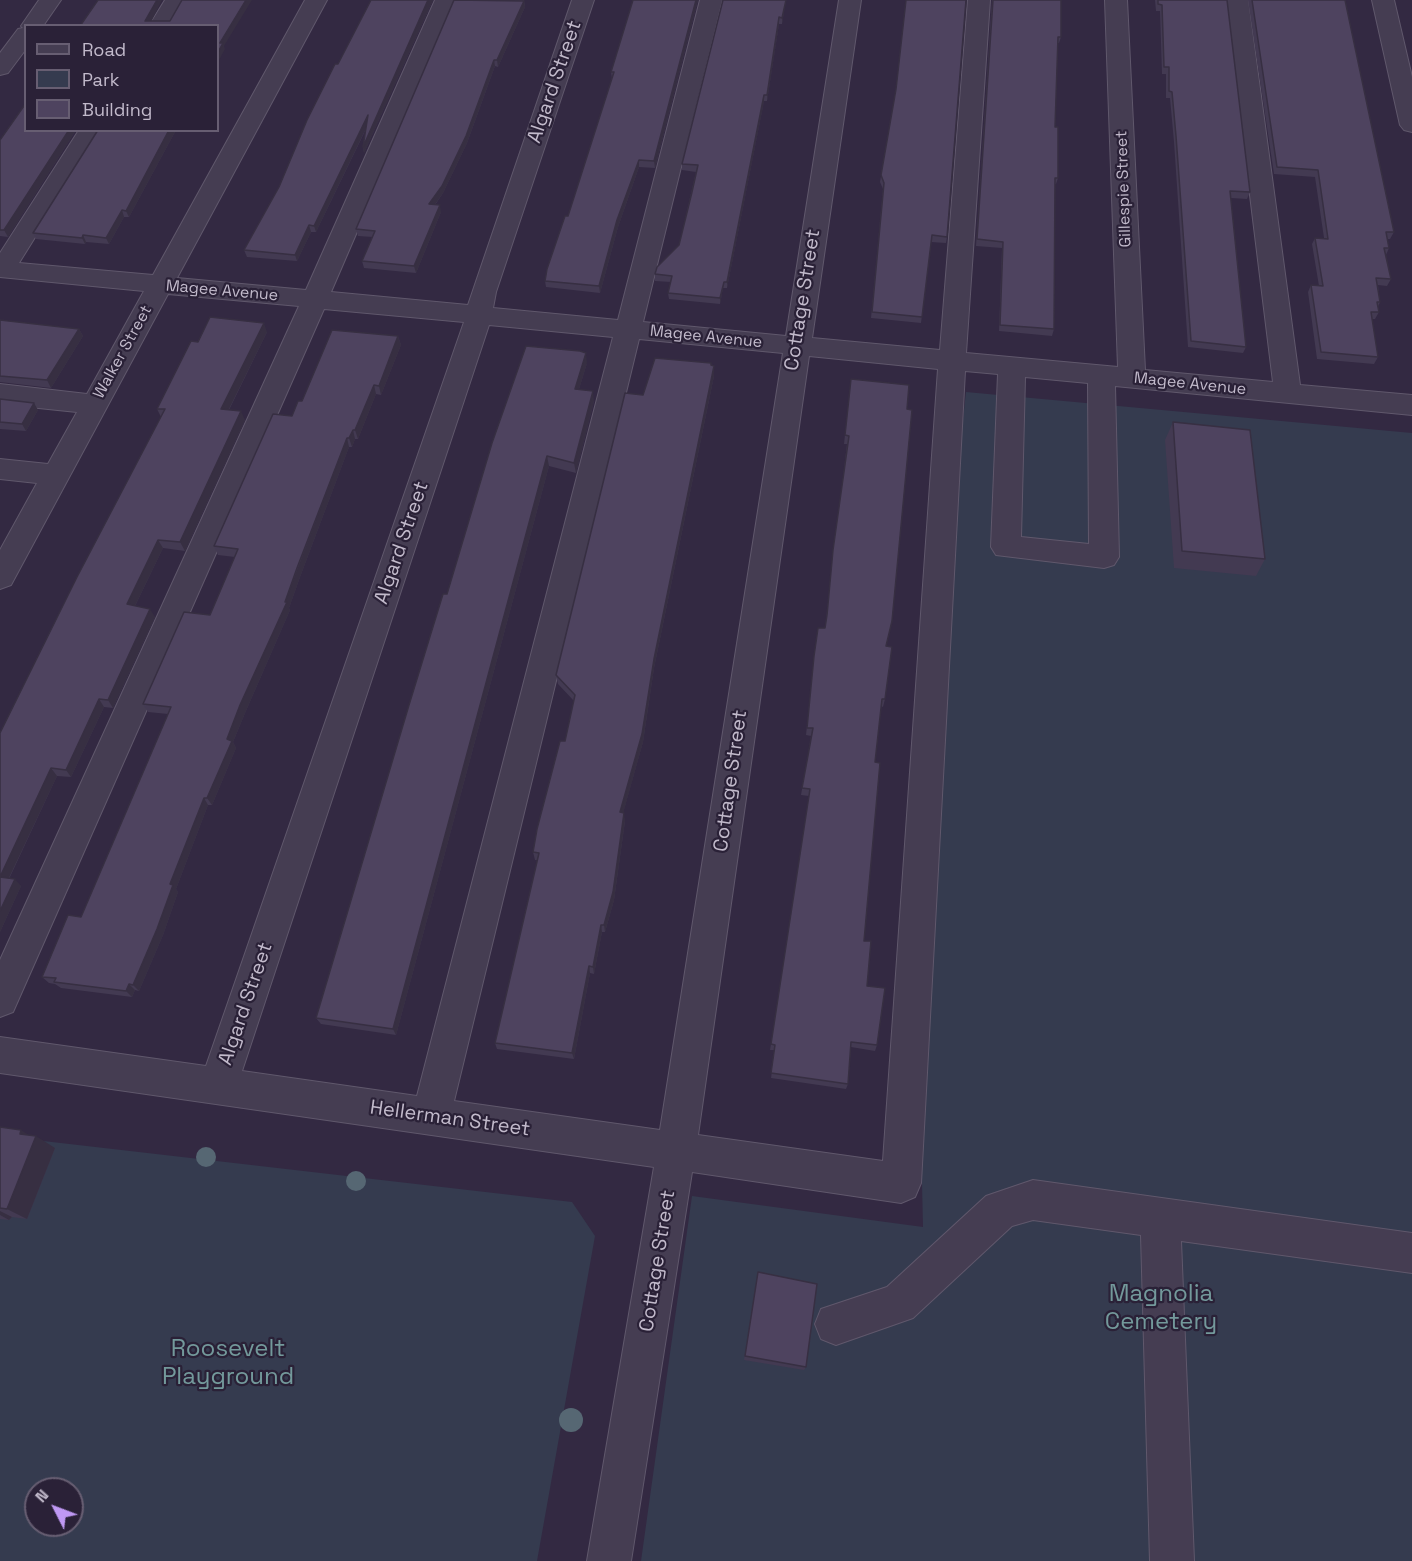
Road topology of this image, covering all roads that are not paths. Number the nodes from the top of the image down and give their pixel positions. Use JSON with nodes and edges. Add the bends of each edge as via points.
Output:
{"nodes":[{"id":1,"x":50,"y":0,"type":"edge"},
{"id":2,"x":176,"y":0,"type":"edge"},
{"id":3,"x":316,"y":0,"type":"edge"},
{"id":4,"x":446,"y":0,"type":"edge"},
{"id":5,"x":583,"y":0,"type":"edge"},
{"id":6,"x":711,"y":0,"type":"edge"},
{"id":7,"x":850,"y":0,"type":"edge"},
{"id":8,"x":979,"y":0,"type":"edge"},
{"id":9,"x":1116,"y":0,"type":"edge"},
{"id":10,"x":1237,"y":0,"type":"edge"},
{"id":11,"x":1383,"y":0,"type":"edge"},
{"id":12,"x":33,"y":24,"type":"edge"},
{"id":13,"x":160,"y":24,"type":"edge"},
{"id":14,"x":24,"y":37,"type":"edge"},
{"id":15,"x":0,"y":68,"type":"edge"},
{"id":16,"x":1412,"y":125,"type":"edge"},
{"id":17,"x":90,"y":132,"type":"edge"},
{"id":18,"x":1,"y":269,"type":"edge"},
{"id":19,"x":160,"y":285,"type":"junction"},
{"id":20,"x":315,"y":299,"type":"junction"},
{"id":21,"x":479,"y":315,"type":"junction"},
{"id":22,"x":629,"y":330,"type":"junction"},
{"id":23,"x":796,"y":346,"type":"junction"},
{"id":24,"x":952,"y":361,"type":"junction"},
{"id":25,"x":1012,"y":367,"type":"junction"},
{"id":26,"x":1101,"y":375,"type":"junction"},
{"id":27,"x":1132,"y":378,"type":"junction"},
{"id":28,"x":1288,"y":393,"type":"junction"},
{"id":29,"x":0,"y":394,"type":"edge"},
{"id":30,"x":94,"y":404,"type":"junction"},
{"id":31,"x":1412,"y":405,"type":"edge"},
{"id":32,"x":0,"y":469,"type":"edge"},
{"id":33,"x":56,"y":475,"type":"junction"},
{"id":34,"x":0,"y":577,"type":"edge"},
{"id":35,"x":0,"y":1000,"type":"edge"},
{"id":36,"x":0,"y":1055,"type":"edge"},
{"id":37,"x":218,"y":1086,"type":"junction"},
{"id":38,"x":430,"y":1116,"type":"junction"},
{"id":39,"x":676,"y":1151,"type":"junction"},
{"id":40,"x":1160,"y":1218,"type":"junction"},
{"id":41,"x":1412,"y":1253,"type":"edge"},
{"id":42,"x":836,"y":1324,"type":"dead end"},
{"id":43,"x":609,"y":1561,"type":"edge"},
{"id":44,"x":1172,"y":1561,"type":"edge"}],
"edges":[{"from":1,"to":12,"type":"street"},
{"from":2,"to":13,"type":"street"},
{"from":3,"to":19,"type":"street","name":"Walker Street"},
{"from":4,"to":20,"type":"street"},
{"from":5,"to":21,"type":"street","name":"Algard Street","via":[[483,292]]},
{"from":6,"to":22,"type":"street"},
{"from":7,"to":23,"type":"street","name":"Cottage Street"},
{"from":8,"to":24,"type":"street"},
{"from":9,"to":27,"type":"street","name":"Gillespie Street"},
{"from":10,"to":28,"type":"street"},
{"from":11,"to":16,"type":"street"},
{"from":14,"to":15,"type":"street"},
{"from":17,"to":18,"type":"street"},
{"from":18,"to":19,"type":"street","name":"Magee Avenue"},
{"from":19,"to":20,"type":"street","name":"Magee Avenue"},
{"from":19,"to":30,"type":"street","name":"Walker Street"},
{"from":20,"to":21,"type":"street","name":"Magee Avenue"},
{"from":20,"to":35,"type":"street"},
{"from":21,"to":22,"type":"street","name":"Magee Avenue"},
{"from":21,"to":37,"type":"street","name":"Algard Street"},
{"from":22,"to":23,"type":"street","name":"Magee Avenue"},
{"from":22,"to":38,"type":"street"},
{"from":23,"to":24,"type":"street","name":"Magee Avenue"},
{"from":23,"to":39,"type":"street","name":"Cottage Street"},
{"from":24,"to":25,"type":"street","name":"Magee Avenue"},
{"from":24,"to":39,"type":"street","name":"Hellerman Street","via":[[901,1183]]},
{"from":25,"to":26,"type":"street","name":"Magee Avenue"},
{"from":25,"to":26,"type":"street","via":[[1006,547],[1104,558]]},
{"from":26,"to":27,"type":"street","name":"Magee Avenue"},
{"from":27,"to":28,"type":"street","name":"Magee Avenue"},
{"from":28,"to":31,"type":"street","name":"Magee Avenue"},
{"from":29,"to":30,"type":"street"},
{"from":30,"to":33,"type":"street","name":"Walker Street"},
{"from":32,"to":33,"type":"street"},
{"from":33,"to":34,"type":"street","name":"Walker Street"},
{"from":36,"to":37,"type":"street","name":"Hellerman Street"},
{"from":37,"to":38,"type":"street","name":"Hellerman Street"},
{"from":38,"to":39,"type":"street","name":"Hellerman Street"},
{"from":39,"to":43,"type":"street","name":"Cottage Street"},
{"from":40,"to":41,"type":"street"},
{"from":40,"to":42,"type":"street","via":[[1033,1200],[1000,1210],[899,1304]]},
{"from":40,"to":44,"type":"street"}]}
